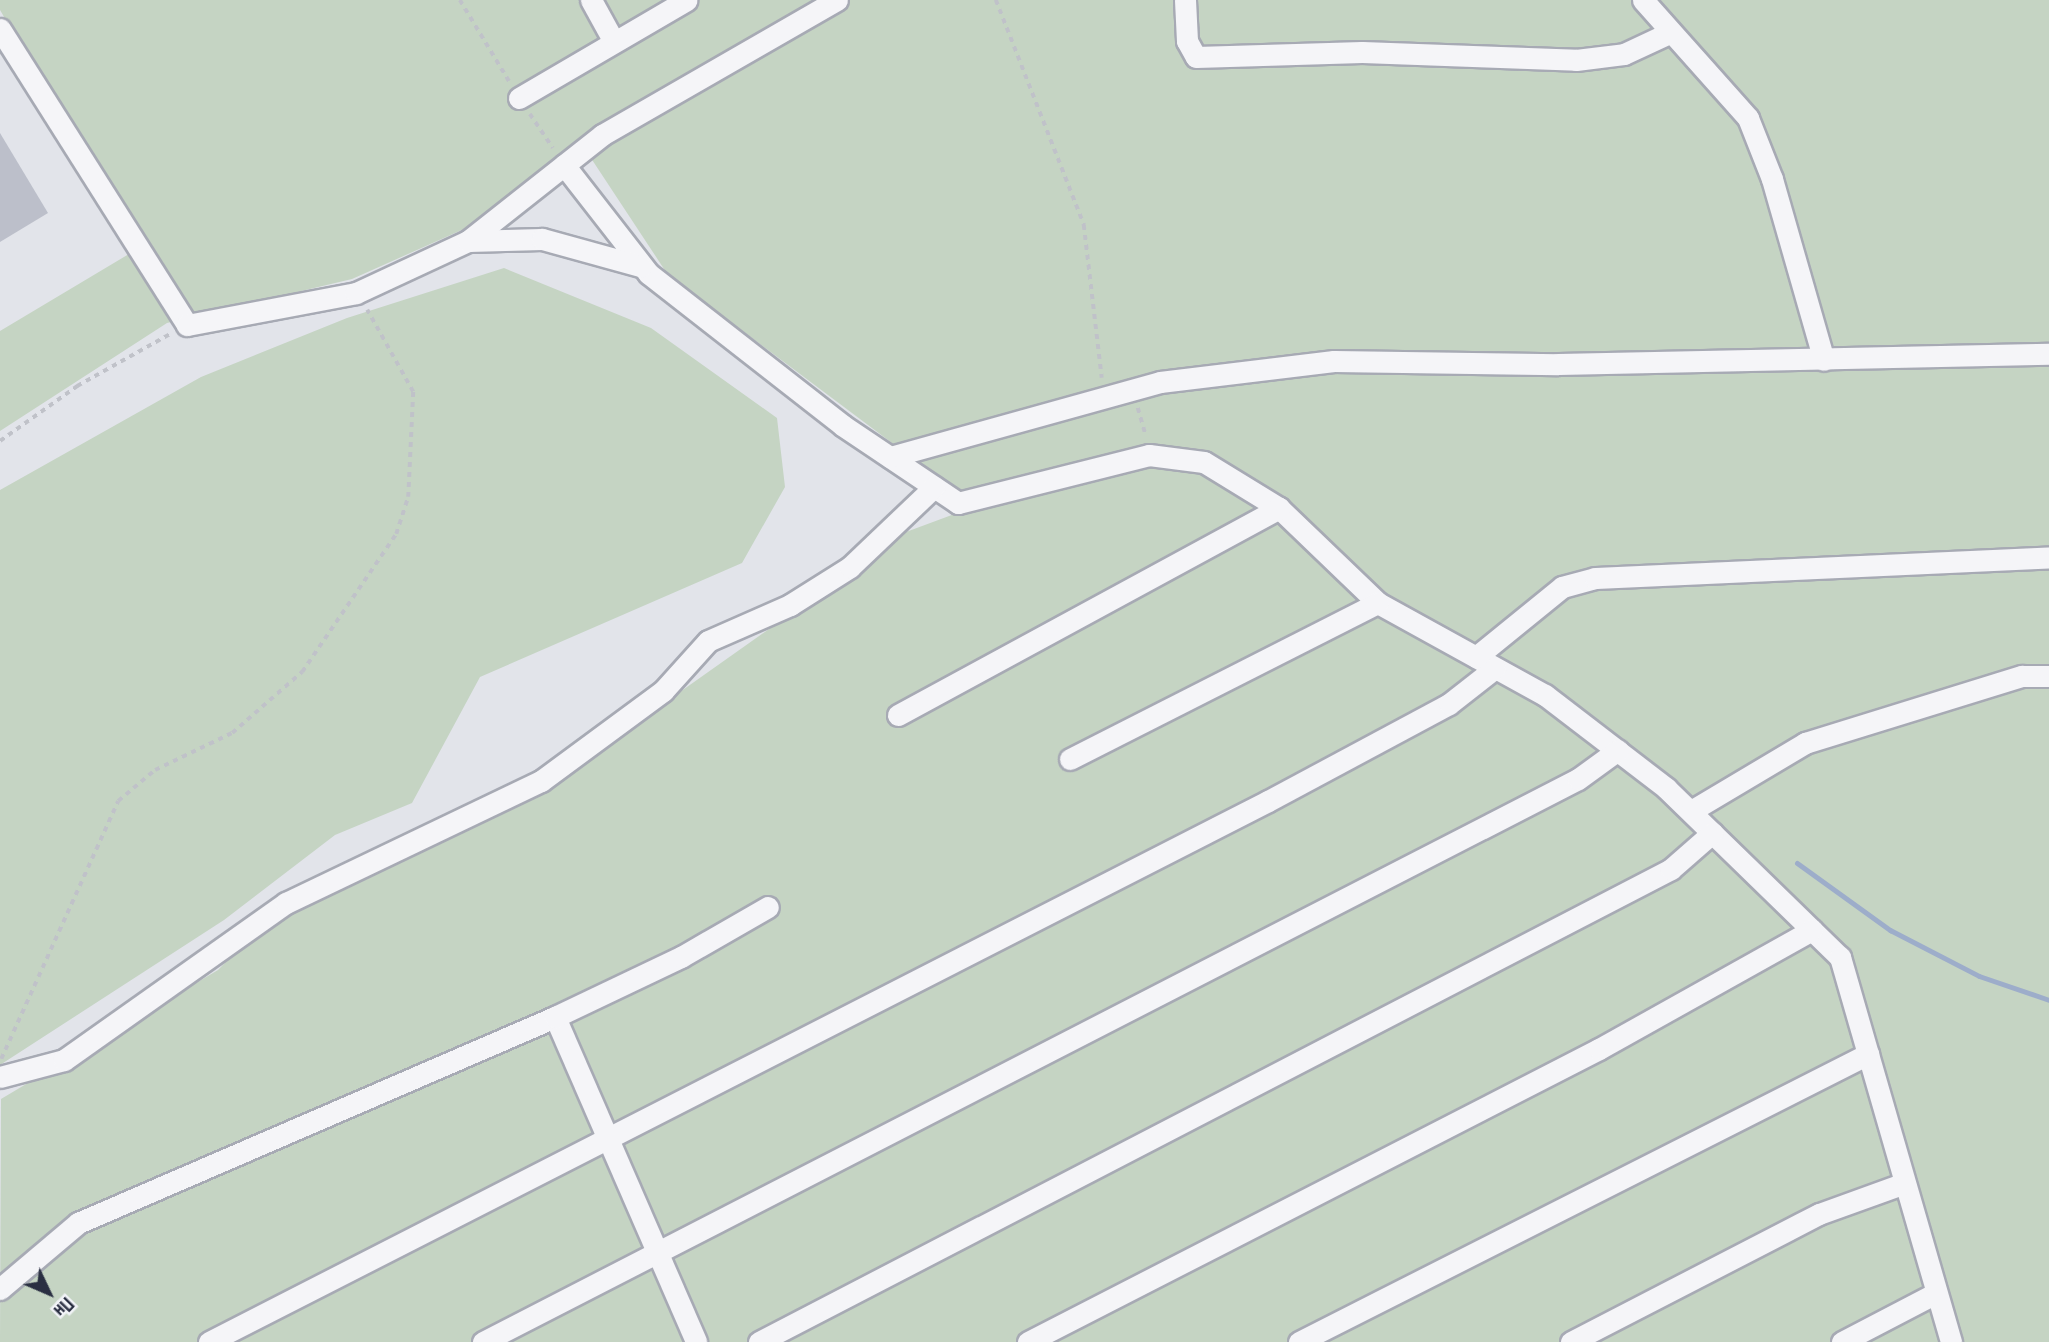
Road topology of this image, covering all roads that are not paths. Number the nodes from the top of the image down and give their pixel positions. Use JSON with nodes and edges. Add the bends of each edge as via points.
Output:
{"nodes":[{"id":1,"x":591,"y":0,"type":"edge"},
{"id":2,"x":687,"y":0,"type":"edge"},
{"id":3,"x":837,"y":0,"type":"edge"},
{"id":4,"x":1185,"y":0,"type":"edge"},
{"id":5,"x":1643,"y":0,"type":"edge"},
{"id":6,"x":0,"y":29,"type":"edge"},
{"id":7,"x":1669,"y":33,"type":"junction"},
{"id":8,"x":613,"y":40,"type":"junction"},
{"id":9,"x":519,"y":98,"type":"dead end"},
{"id":10,"x":564,"y":165,"type":"junction"},
{"id":11,"x":468,"y":241,"type":"junction"},
{"id":12,"x":642,"y":267,"type":"junction"},
{"id":13,"x":2049,"y":354,"type":"edge"},
{"id":14,"x":1824,"y":360,"type":"junction"},
{"id":15,"x":890,"y":457,"type":"junction"},
{"id":16,"x":934,"y":487,"type":"junction"},
{"id":17,"x":1279,"y":508,"type":"junction"},
{"id":18,"x":2049,"y":557,"type":"edge"},
{"id":19,"x":1378,"y":603,"type":"junction"},
{"id":20,"x":1476,"y":657,"type":"junction"},
{"id":21,"x":1495,"y":668,"type":"junction"},
{"id":22,"x":2049,"y":676,"type":"edge"},
{"id":23,"x":898,"y":715,"type":"dead end"},
{"id":24,"x":1618,"y":750,"type":"junction"},
{"id":25,"x":1069,"y":759,"type":"dead end"},
{"id":26,"x":1691,"y":811,"type":"junction"},
{"id":27,"x":1712,"y":833,"type":"junction"},
{"id":28,"x":768,"y":907,"type":"dead end"},
{"id":29,"x":1812,"y":930,"type":"junction"},
{"id":30,"x":555,"y":1017,"type":"junction"},
{"id":31,"x":1868,"y":1054,"type":"junction"},
{"id":32,"x":0,"y":1077,"type":"edge"},
{"id":33,"x":611,"y":1139,"type":"junction"},
{"id":34,"x":1902,"y":1184,"type":"junction"},
{"id":35,"x":658,"y":1254,"type":"junction"},
{"id":36,"x":0,"y":1290,"type":"edge"},
{"id":37,"x":1936,"y":1293,"type":"junction"},
{"id":38,"x":209,"y":1342,"type":"edge"},
{"id":39,"x":484,"y":1342,"type":"edge"},
{"id":40,"x":696,"y":1342,"type":"edge"},
{"id":41,"x":759,"y":1342,"type":"edge"},
{"id":42,"x":1028,"y":1342,"type":"edge"},
{"id":43,"x":1299,"y":1342,"type":"edge"},
{"id":44,"x":1572,"y":1342,"type":"edge"},
{"id":45,"x":1842,"y":1342,"type":"edge"},
{"id":46,"x":1951,"y":1342,"type":"edge"}],
"edges":[{"from":1,"to":8,"type":"street"},
{"from":2,"to":8,"type":"street"},
{"from":3,"to":10,"type":"street","via":[[656,102]]},
{"from":4,"to":7,"type":"street","via":[[1187,41],[1196,57],[1362,52],[1576,60],[1624,54]]},
{"from":5,"to":7,"type":"street"},
{"from":6,"to":11,"type":"street","via":[[187,324],[356,293]]},
{"from":7,"to":14,"type":"street","via":[[1685,41],[1748,118],[1772,179]]},
{"from":8,"to":9,"type":"street"},
{"from":10,"to":11,"type":"street"},
{"from":10,"to":12,"type":"street"},
{"from":11,"to":12,"type":"street","via":[[542,240]]},
{"from":12,"to":15,"type":"street"},
{"from":13,"to":14,"type":"street"},
{"from":14,"to":15,"type":"street","via":[[1334,361],[1121,392]]},
{"from":15,"to":16,"type":"street"},
{"from":16,"to":17,"type":"street","via":[[958,503],[981,502],[1149,455],[1204,462]]},
{"from":16,"to":32,"type":"street","via":[[850,566],[790,605],[708,641],[663,691],[541,781],[286,903],[64,1060]]},
{"from":17,"to":19,"type":"street"},
{"from":17,"to":23,"type":"street"},
{"from":18,"to":20,"type":"street","via":[[1595,578],[1562,587]]},
{"from":19,"to":20,"type":"street"},
{"from":19,"to":25,"type":"street"},
{"from":20,"to":21,"type":"street"},
{"from":21,"to":24,"type":"street"},
{"from":21,"to":33,"type":"street","via":[[1449,704],[1341,762]]},
{"from":22,"to":26,"type":"street","via":[[2022,676],[1805,743]]},
{"from":24,"to":26,"type":"street"},
{"from":24,"to":35,"type":"street","via":[[1578,779]]},
{"from":26,"to":27,"type":"street"},
{"from":27,"to":29,"type":"street"},
{"from":27,"to":41,"type":"street","via":[[1671,869]]},
{"from":28,"to":30,"type":"street","via":[[681,957]]},
{"from":29,"to":31,"type":"street","via":[[1840,957]]},
{"from":29,"to":42,"type":"street","via":[[1599,1049]]},
{"from":30,"to":33,"type":"street"},
{"from":30,"to":36,"type":"street","via":[[78,1223]]},
{"from":31,"to":34,"type":"street"},
{"from":31,"to":43,"type":"street"},
{"from":33,"to":35,"type":"street"},
{"from":33,"to":38,"type":"street"},
{"from":34,"to":37,"type":"street"},
{"from":34,"to":44,"type":"street","via":[[1819,1214]]},
{"from":35,"to":39,"type":"street"},
{"from":35,"to":40,"type":"street"},
{"from":37,"to":45,"type":"street"},
{"from":37,"to":46,"type":"street"}]}
